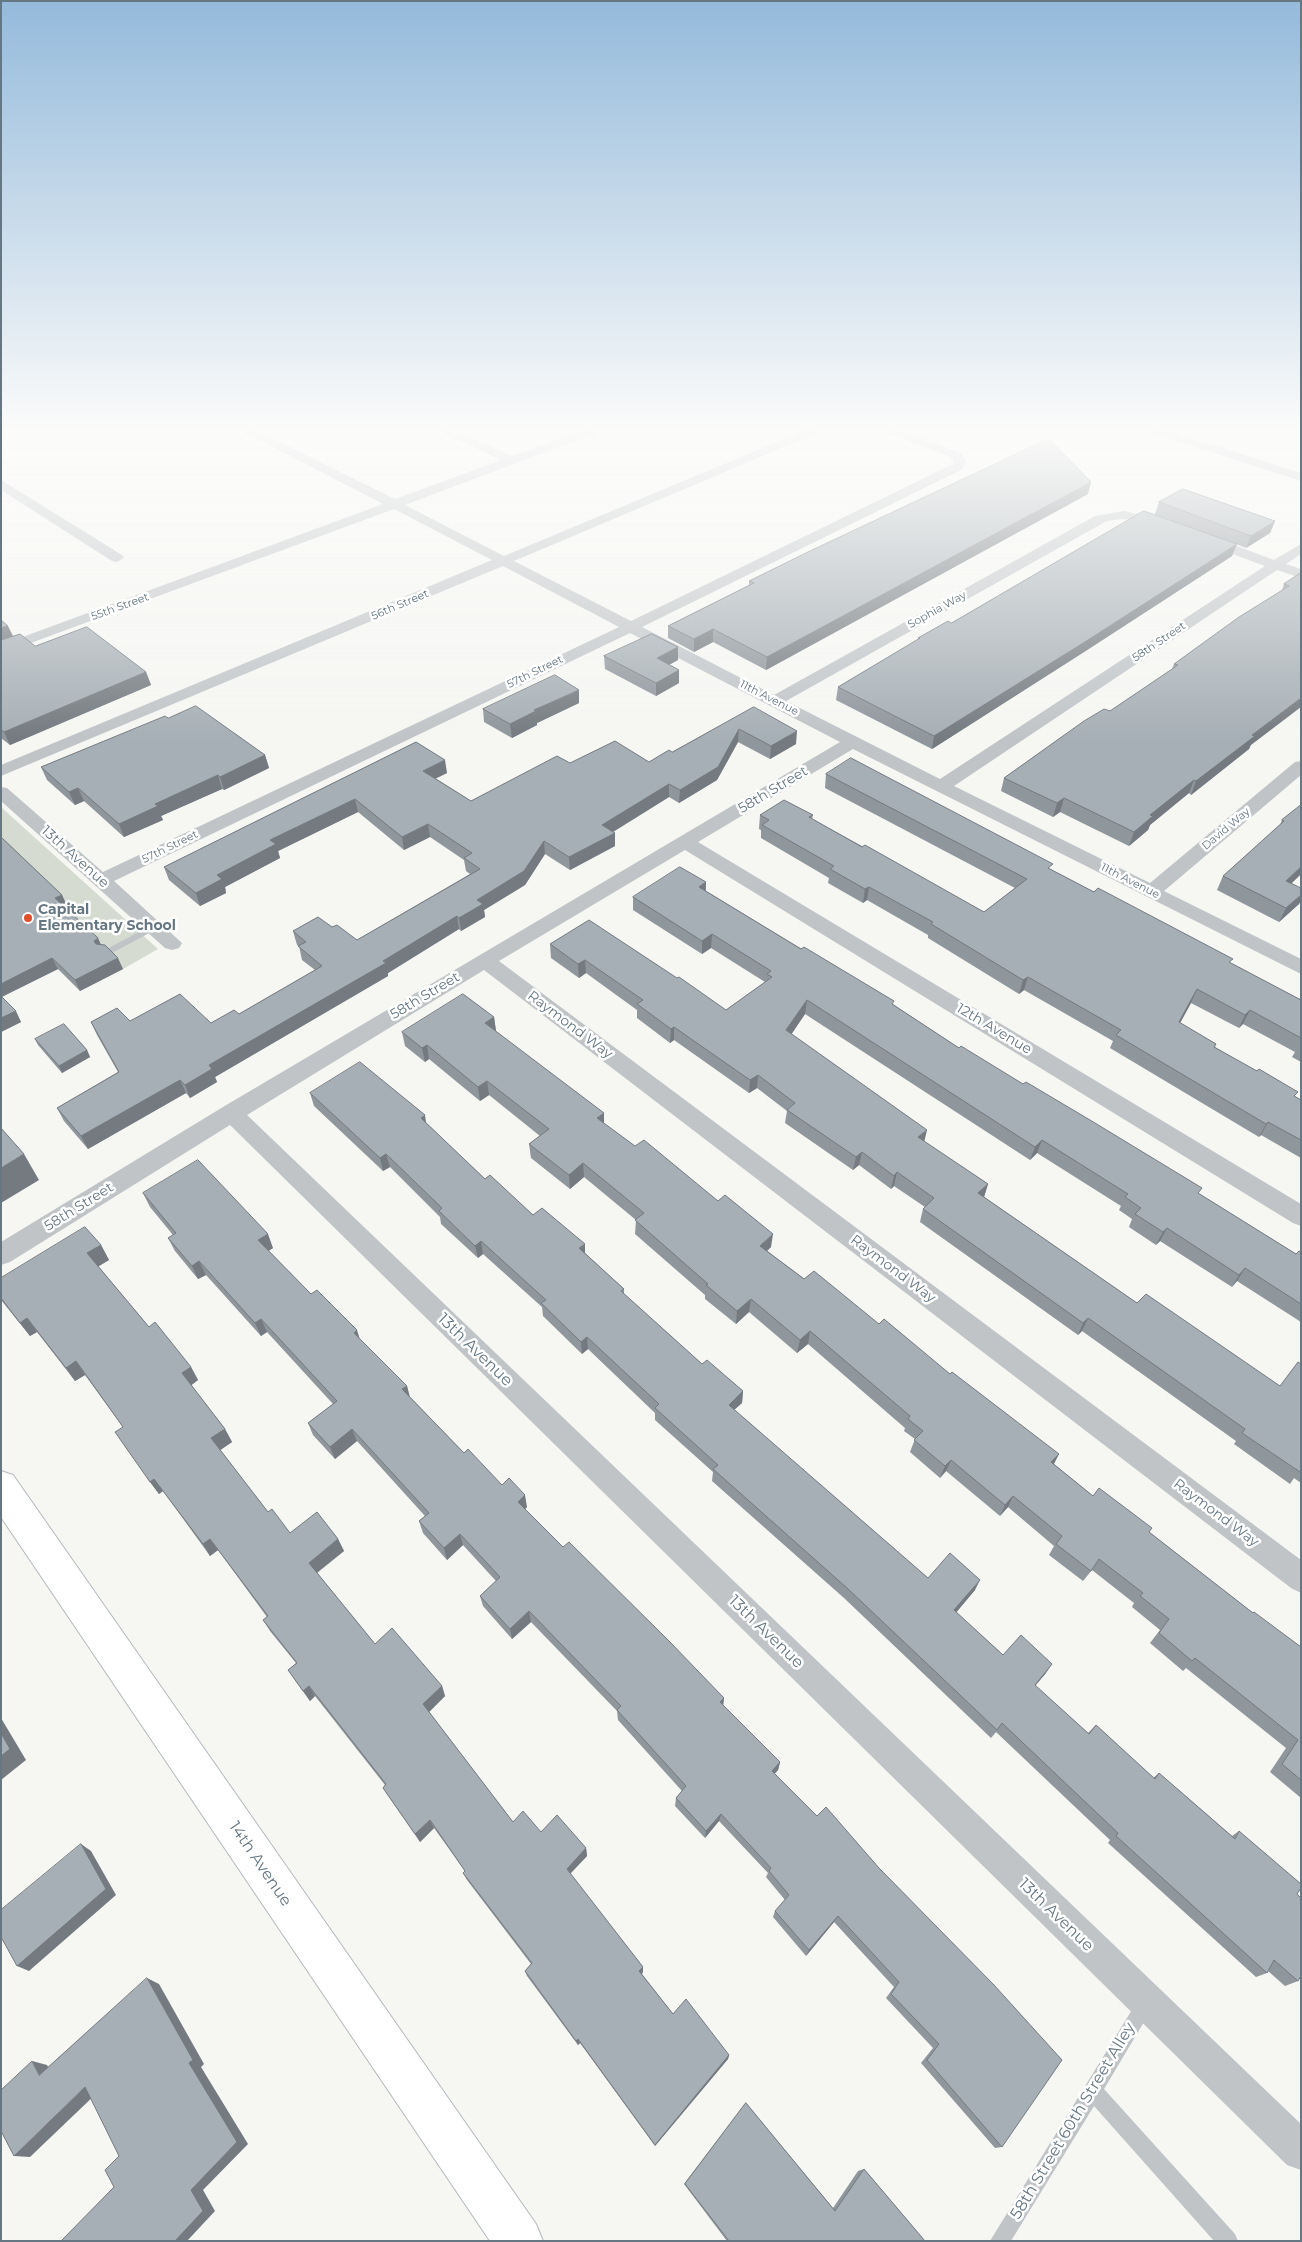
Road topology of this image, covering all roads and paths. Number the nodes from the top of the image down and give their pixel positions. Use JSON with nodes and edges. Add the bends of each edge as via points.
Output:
{"nodes":[{"id":1,"x":74,"y":531,"type":"edge"},
{"id":2,"x":326,"y":531,"type":"edge"},
{"id":3,"x":445,"y":531,"type":"edge"},
{"id":4,"x":578,"y":531,"type":"edge"},
{"id":5,"x":828,"y":531,"type":"edge"},
{"id":6,"x":1079,"y":531,"type":"edge"},
{"id":7,"x":1192,"y":534,"type":"edge"},
{"id":8,"x":1301,"y":548,"type":"edge"},
{"id":9,"x":117,"y":558,"type":"dead end"},
{"id":10,"x":504,"y":562,"type":"junction"},
{"id":11,"x":1276,"y":564,"type":"junction"},
{"id":12,"x":1301,"y":574,"type":"edge"},
{"id":13,"x":630,"y":627,"type":"junction"},
{"id":14,"x":1,"y":650,"type":"edge"},
{"id":15,"x":775,"y":701,"type":"junction"},
{"id":16,"x":852,"y":742,"type":"junction"},
{"id":17,"x":1301,"y":766,"type":"edge"},
{"id":18,"x":1,"y":771,"type":"edge"},
{"id":19,"x":942,"y":786,"type":"junction"},
{"id":20,"x":1,"y":792,"type":"edge"},
{"id":21,"x":687,"y":843,"type":"junction"},
{"id":22,"x":101,"y":880,"type":"junction"},
{"id":23,"x":1150,"y":892,"type":"junction"},
{"id":24,"x":154,"y":927,"type":"junction"},
{"id":25,"x":172,"y":943,"type":"dead end"},
{"id":26,"x":106,"y":952,"type":"edge"},
{"id":27,"x":484,"y":961,"type":"junction"},
{"id":28,"x":1301,"y":967,"type":"edge"},
{"id":29,"x":231,"y":1113,"type":"junction"},
{"id":30,"x":1301,"y":1216,"type":"edge"},
{"id":31,"x":1,"y":1255,"type":"edge"},
{"id":32,"x":1,"y":1487,"type":"edge"},
{"id":33,"x":1301,"y":1578,"type":"edge"},
{"id":34,"x":1146,"y":2002,"type":"junction"},
{"id":35,"x":1092,"y":2090,"type":"junction"},
{"id":36,"x":1301,"y":2151,"type":"edge"},
{"id":37,"x":519,"y":2241,"type":"edge"},
{"id":38,"x":1000,"y":2241,"type":"edge"},
{"id":39,"x":1228,"y":2241,"type":"edge"}],
"edges":[{"from":1,"to":9,"type":"street"},
{"from":2,"to":14,"type":"street","name":"55th Street"},
{"from":3,"to":10,"type":"street","name":"11th Avenue"},
{"from":4,"to":10,"type":"street","name":"56th Street"},
{"from":5,"to":13,"type":"street","name":"57th Street"},
{"from":6,"to":15,"type":"street","name":"Sophia Way"},
{"from":7,"to":11,"type":"street"},
{"from":8,"to":11,"type":"street","name":"58th Street"},
{"from":10,"to":13,"type":"street","name":"11th Avenue"},
{"from":10,"to":18,"type":"street","name":"56th Street"},
{"from":11,"to":12,"type":"street"},
{"from":11,"to":19,"type":"street","name":"58th Street"},
{"from":13,"to":15,"type":"street","name":"11th Avenue"},
{"from":13,"to":22,"type":"street","name":"57th Street"},
{"from":15,"to":16,"type":"street","name":"11th Avenue"},
{"from":16,"to":19,"type":"street","name":"11th Avenue"},
{"from":16,"to":21,"type":"street","name":"58th Street"},
{"from":17,"to":23,"type":"street","name":"David Way"},
{"from":19,"to":23,"type":"street","name":"11th Avenue"},
{"from":20,"to":22,"type":"street","name":"13th Avenue"},
{"from":21,"to":27,"type":"street","name":"58th Street"},
{"from":21,"to":30,"type":"street","name":"12th Avenue"},
{"from":22,"to":24,"type":"street","name":"13th Avenue"},
{"from":23,"to":28,"type":"street","name":"11th Avenue"},
{"from":24,"to":25,"type":"street","name":"13th Avenue"},
{"from":24,"to":26,"type":"lane"},
{"from":27,"to":29,"type":"street","name":"58th Street"},
{"from":27,"to":33,"type":"street","name":"Raymond Way"},
{"from":29,"to":31,"type":"street","name":"58th Street"},
{"from":29,"to":34,"type":"street","name":"13th Avenue"},
{"from":32,"to":37,"type":"street","name":"14th Avenue"},
{"from":34,"to":35,"type":"lane","name":"58th Street 60th Street Alley"},
{"from":34,"to":36,"type":"street","name":"13th Avenue"},
{"from":35,"to":38,"type":"lane","name":"58th Street 60th Street Alley"},
{"from":35,"to":39,"type":"lane"}]}
